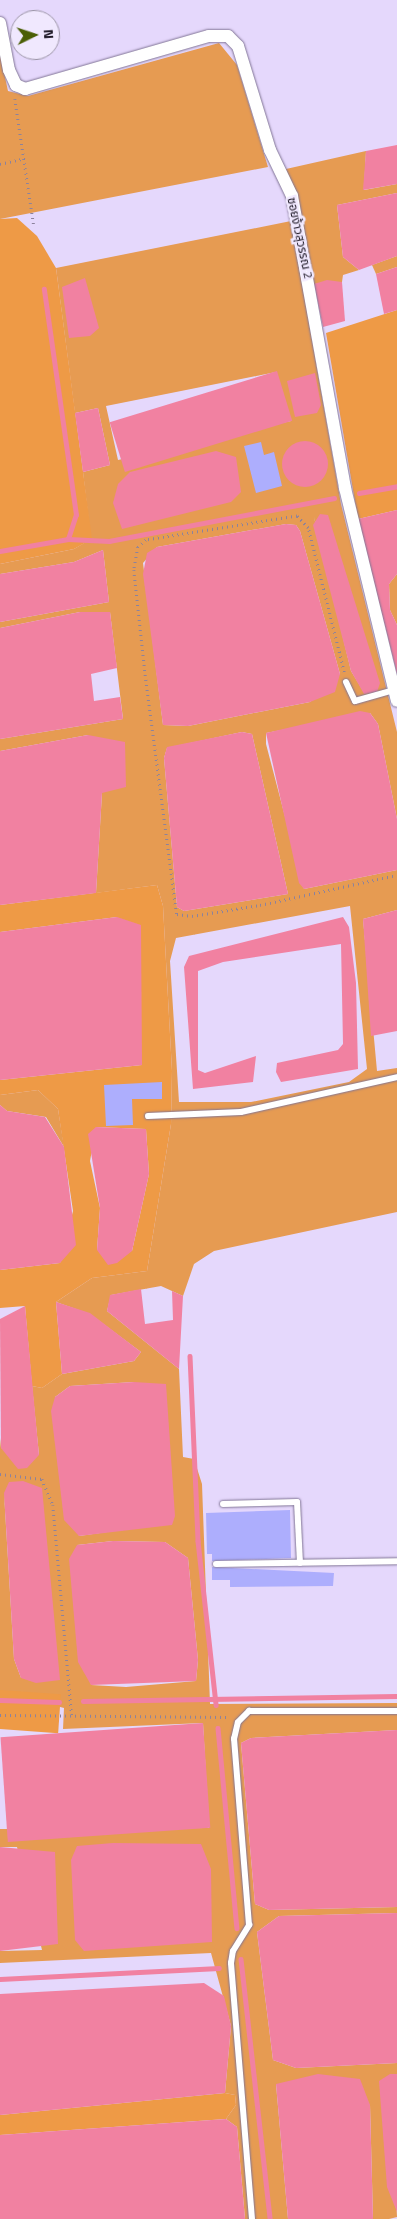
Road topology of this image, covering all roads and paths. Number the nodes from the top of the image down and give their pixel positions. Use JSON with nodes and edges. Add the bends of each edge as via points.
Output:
{"nodes":[{"id":1,"x":0,"y":23,"type":"edge"},
{"id":2,"x":16,"y":85,"type":"junction"},
{"id":3,"x":22,"y":159,"type":"junction"},
{"id":4,"x":0,"y":164,"type":"edge"},
{"id":5,"x":34,"y":226,"type":"dead end"},
{"id":6,"x":346,"y":682,"type":"joint"},
{"id":7,"x":396,"y":696,"type":"edge"},
{"id":8,"x":397,"y":875,"type":"edge"},
{"id":9,"x":397,"y":1077,"type":"edge"},
{"id":10,"x":148,"y":1116,"type":"dead end"},
{"id":11,"x":0,"y":1474,"type":"edge"},
{"id":12,"x":223,"y":1504,"type":"dead end"},
{"id":13,"x":397,"y":1561,"type":"edge"},
{"id":14,"x":300,"y":1562,"type":"junction"},
{"id":15,"x":216,"y":1564,"type":"dead end"},
{"id":16,"x":397,"y":1712,"type":"edge"},
{"id":17,"x":0,"y":1715,"type":"edge"},
{"id":18,"x":72,"y":1716,"type":"junction"},
{"id":19,"x":243,"y":1717,"type":"junction"},
{"id":20,"x":252,"y":2219,"type":"edge"}],
"edges":[{"from":1,"to":2,"type":"street","via":[[8,70]]},
{"from":2,"to":3,"type":"path","via":[[14,112]]},
{"from":2,"to":7,"type":"street","name":"ซอยง้าวสุวรรณ 2","via":[[38,87],[209,36],[228,36],[238,46],[270,150],[292,196],[345,488]]},
{"from":3,"to":4,"type":"path"},
{"from":3,"to":5,"type":"path"},
{"from":6,"to":7,"type":"lane","via":[[355,701]]},
{"from":6,"to":8,"type":"path","via":[[308,528],[297,516],[146,540],[138,547],[134,570],[177,914],[192,916],[260,905]]},
{"from":9,"to":10,"type":"lane","via":[[241,1112]]},
{"from":11,"to":18,"type":"path","via":[[42,1479],[53,1506]]},
{"from":12,"to":14,"type":"lane","via":[[297,1502]]},
{"from":13,"to":14,"type":"lane"},
{"from":14,"to":15,"type":"lane"},
{"from":16,"to":19,"type":"lane","via":[[249,1711]]},
{"from":17,"to":18,"type":"path"},
{"from":18,"to":19,"type":"path"},
{"from":19,"to":20,"type":"lane","via":[[234,1739],[249,1925],[233,1952],[231,1963]]}]}
